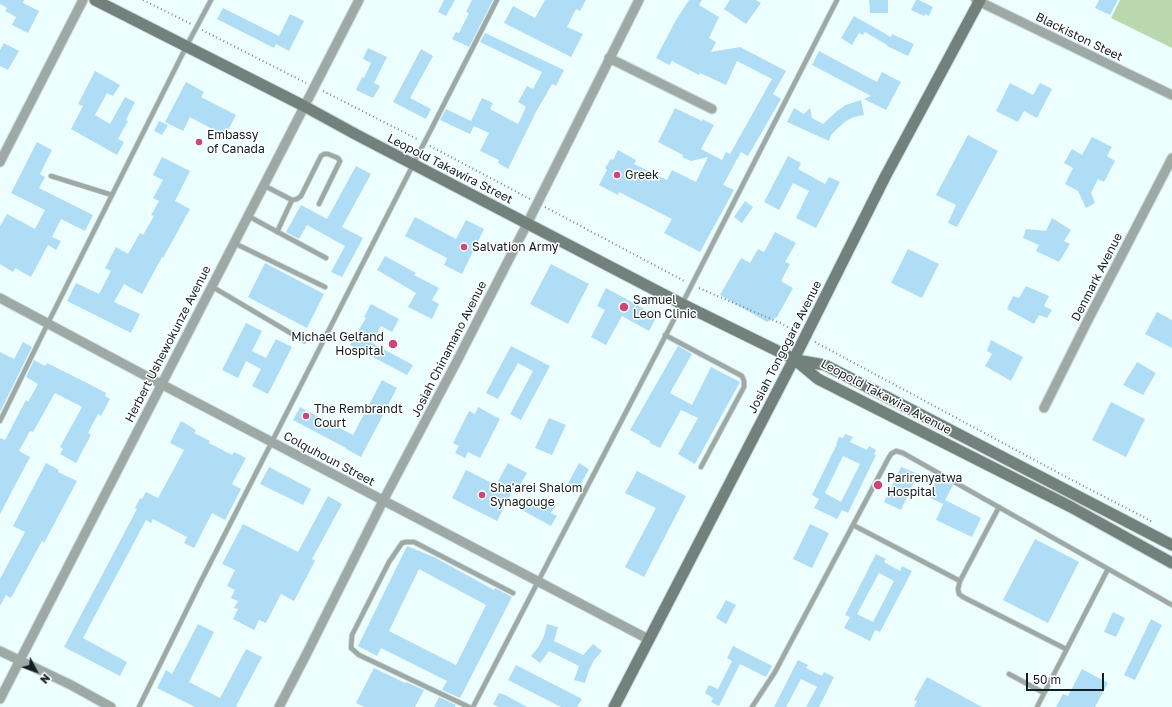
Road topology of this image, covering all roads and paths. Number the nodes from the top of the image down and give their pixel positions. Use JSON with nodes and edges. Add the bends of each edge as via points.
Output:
{"nodes":[{"id":1,"x":83,"y":0,"type":"edge"},
{"id":2,"x":95,"y":0,"type":"edge"},
{"id":3,"x":143,"y":0,"type":"edge"},
{"id":4,"x":211,"y":0,"type":"edge"},
{"id":5,"x":359,"y":0,"type":"edge"},
{"id":6,"x":497,"y":0,"type":"edge"},
{"id":7,"x":639,"y":0,"type":"edge"},
{"id":8,"x":837,"y":0,"type":"edge"},
{"id":9,"x":978,"y":1,"type":"edge"},
{"id":10,"x":196,"y":27,"type":"junction"},
{"id":11,"x":186,"y":47,"type":"junction"},
{"id":12,"x":609,"y":58,"type":"junction"},
{"id":13,"x":314,"y":87,"type":"junction"},
{"id":14,"x":1172,"y":95,"type":"edge"},
{"id":15,"x":304,"y":106,"type":"junction"},
{"id":16,"x":712,"y":108,"type":"dead end"},
{"id":17,"x":424,"y":143,"type":"junction"},
{"id":18,"x":1172,"y":158,"type":"edge"},
{"id":19,"x":0,"y":162,"type":"edge"},
{"id":20,"x":413,"y":164,"type":"junction"},
{"id":21,"x":50,"y":176,"type":"dead end"},
{"id":22,"x":263,"y":185,"type":"junction"},
{"id":23,"x":112,"y":195,"type":"junction"},
{"id":24,"x":292,"y":200,"type":"junction"},
{"id":25,"x":537,"y":203,"type":"junction"},
{"id":26,"x":319,"y":204,"type":"dead end"},
{"id":27,"x":248,"y":216,"type":"junction"},
{"id":28,"x":527,"y":224,"type":"junction"},
{"id":29,"x":277,"y":232,"type":"junction"},
{"id":30,"x":234,"y":243,"type":"junction"},
{"id":31,"x":326,"y":258,"type":"dead end"},
{"id":32,"x":692,"y":284,"type":"junction"},
{"id":33,"x":211,"y":286,"type":"junction"},
{"id":34,"x":326,"y":287,"type":"dead end"},
{"id":35,"x":0,"y":298,"type":"edge"},
{"id":36,"x":682,"y":304,"type":"junction"},
{"id":37,"x":48,"y":323,"type":"junction"},
{"id":38,"x":666,"y":335,"type":"junction"},
{"id":39,"x":805,"y":336,"type":"junction"},
{"id":40,"x":304,"y":341,"type":"dead end"},
{"id":41,"x":794,"y":359,"type":"junction"},
{"id":42,"x":161,"y":384,"type":"junction"},
{"id":43,"x":1044,"y":408,"type":"dead end"},
{"id":44,"x":0,"y":421,"type":"edge"},
{"id":45,"x":272,"y":442,"type":"junction"},
{"id":46,"x":701,"y":466,"type":"dead end"},
{"id":47,"x":383,"y":501,"type":"junction"},
{"id":48,"x":999,"y":507,"type":"junction"},
{"id":49,"x":853,"y":525,"type":"junction"},
{"id":50,"x":1158,"y":525,"type":"dead end"},
{"id":51,"x":1172,"y":545,"type":"edge"},
{"id":52,"x":1172,"y":563,"type":"edge"},
{"id":53,"x":1108,"y":569,"type":"junction"},
{"id":54,"x":960,"y":580,"type":"junction"},
{"id":55,"x":538,"y":582,"type":"junction"},
{"id":56,"x":513,"y":593,"type":"dead end"},
{"id":57,"x":1172,"y":605,"type":"edge"},
{"id":58,"x":648,"y":639,"type":"junction"},
{"id":59,"x":1066,"y":649,"type":"junction"},
{"id":60,"x":0,"y":651,"type":"edge"},
{"id":61,"x":20,"y":661,"type":"junction"},
{"id":62,"x":1009,"y":674,"type":"dead end"},
{"id":63,"x":1044,"y":693,"type":"junction"},
{"id":64,"x":0,"y":699,"type":"edge"},
{"id":65,"x":110,"y":707,"type":"edge"},
{"id":66,"x":139,"y":707,"type":"edge"},
{"id":67,"x":279,"y":707,"type":"edge"},
{"id":68,"x":470,"y":707,"type":"edge"},
{"id":69,"x":473,"y":707,"type":"edge"},
{"id":70,"x":614,"y":707,"type":"edge"},
{"id":71,"x":752,"y":707,"type":"edge"},
{"id":72,"x":1037,"y":707,"type":"edge"}],
"edges":[{"from":1,"to":19,"type":"street"},
{"from":2,"to":11,"type":"main road","name":"Leopold Takawira Street"},
{"from":3,"to":10,"type":"path"},
{"from":4,"to":10,"type":"lane"},
{"from":5,"to":13,"type":"street","name":"Herbert Ushewokunze Avenue"},
{"from":6,"to":17,"type":"lane"},
{"from":7,"to":12,"type":"street","name":"Josiah Chinamano Avenue"},
{"from":8,"to":32,"type":"lane"},
{"from":9,"to":14,"type":"street","name":"Blackiston Steet"},
{"from":9,"to":39,"type":"main road","name":"Josiah Tongogara Avenue"},
{"from":10,"to":11,"type":"lane"},
{"from":10,"to":13,"type":"path"},
{"from":11,"to":15,"type":"main road","name":"Leopold Takawira Street"},
{"from":11,"to":23,"type":"lane"},
{"from":12,"to":16,"type":"street"},
{"from":12,"to":25,"type":"street","name":"Josiah Chinamano Avenue"},
{"from":13,"to":15,"type":"street","name":"Herbert Ushewokunze Avenue"},
{"from":13,"to":17,"type":"path"},
{"from":15,"to":20,"type":"main road","name":"Leopold Takawira Street"},
{"from":15,"to":22,"type":"street","name":"Herbert Ushewokunze Avenue"},
{"from":17,"to":20,"type":"lane"},
{"from":17,"to":25,"type":"path"},
{"from":18,"to":43,"type":"street","name":"Denmark Avenue"},
{"from":20,"to":28,"type":"main road","name":"Leopold Takawira Street"},
{"from":20,"to":45,"type":"lane"},
{"from":21,"to":23,"type":"lane"},
{"from":22,"to":24,"type":"lane"},
{"from":22,"to":27,"type":"street","name":"Herbert Ushewokunze Avenue"},
{"from":23,"to":37,"type":"lane"},
{"from":24,"to":26,"type":"lane","via":[[301,196],[321,156],[328,154],[340,161]]},
{"from":24,"to":29,"type":"lane"},
{"from":25,"to":28,"type":"street","name":"Josiah Chinamano Avenue"},
{"from":25,"to":32,"type":"path"},
{"from":27,"to":29,"type":"lane"},
{"from":27,"to":30,"type":"street","name":"Herbert Ushewokunze Avenue"},
{"from":28,"to":36,"type":"main road","name":"Leopold Takawira Street"},
{"from":28,"to":47,"type":"street","name":"Josiah Chinamano Avenue"},
{"from":29,"to":31,"type":"lane"},
{"from":30,"to":33,"type":"street","name":"Herbert Ushewokunze Avenue"},
{"from":30,"to":34,"type":"lane"},
{"from":32,"to":36,"type":"lane"},
{"from":32,"to":39,"type":"path"},
{"from":33,"to":40,"type":"lane"},
{"from":33,"to":42,"type":"street","name":"Herbert Ushewokunze Avenue"},
{"from":35,"to":37,"type":"street","name":"Colquhoun Street"},
{"from":36,"to":38,"type":"lane"},
{"from":36,"to":41,"type":"main road","name":"Leopold Takawira Street"},
{"from":37,"to":42,"type":"street","name":"Colquhoun Street"},
{"from":37,"to":44,"type":"lane"},
{"from":38,"to":46,"type":"lane","via":[[742,376],[744,381],[744,387]]},
{"from":38,"to":55,"type":"lane"},
{"from":39,"to":41,"type":"main road","name":"Josiah Tongogara Avenue"},
{"from":39,"to":50,"type":"path"},
{"from":41,"to":51,"type":"main road","name":"Leopold Takawira Avenue","via":[[825,365]]},
{"from":41,"to":52,"type":"main road","name":"Leopold Takawira Avenue","via":[[825,382],[1071,507]]},
{"from":41,"to":58,"type":"main road","name":"Josiah Tongogara Avenue"},
{"from":42,"to":45,"type":"street","name":"Colquhoun Street"},
{"from":42,"to":61,"type":"street","name":"Herbert Ushewokunze Avenue"},
{"from":45,"to":47,"type":"street","name":"Colquhoun Street"},
{"from":45,"to":66,"type":"lane"},
{"from":47,"to":55,"type":"street","name":"Colquhoun Street"},
{"from":47,"to":67,"type":"street","name":"Josiah Chinamano Avenue"},
{"from":48,"to":49,"type":"lane","via":[[903,453],[896,452],[888,458]]},
{"from":48,"to":53,"type":"lane"},
{"from":48,"to":54,"type":"lane"},
{"from":49,"to":54,"type":"lane"},
{"from":49,"to":71,"type":"lane","via":[[775,672]]},
{"from":53,"to":57,"type":"lane"},
{"from":53,"to":59,"type":"lane"},
{"from":54,"to":59,"type":"lane","via":[[958,589],[963,597]]},
{"from":55,"to":58,"type":"street","name":"Colquhoun Street"},
{"from":55,"to":69,"type":"lane"},
{"from":56,"to":68,"type":"lane","via":[[414,542],[402,543],[388,562],[352,635],[351,648],[359,655]]},
{"from":58,"to":70,"type":"main road","name":"Josiah Tongogara Avenue"},
{"from":59,"to":63,"type":"lane"},
{"from":60,"to":61,"type":"street"},
{"from":61,"to":64,"type":"street","name":"Herbert Ushewokunze Avenue"},
{"from":61,"to":65,"type":"street"},
{"from":62,"to":63,"type":"lane"},
{"from":63,"to":72,"type":"lane"}]}
